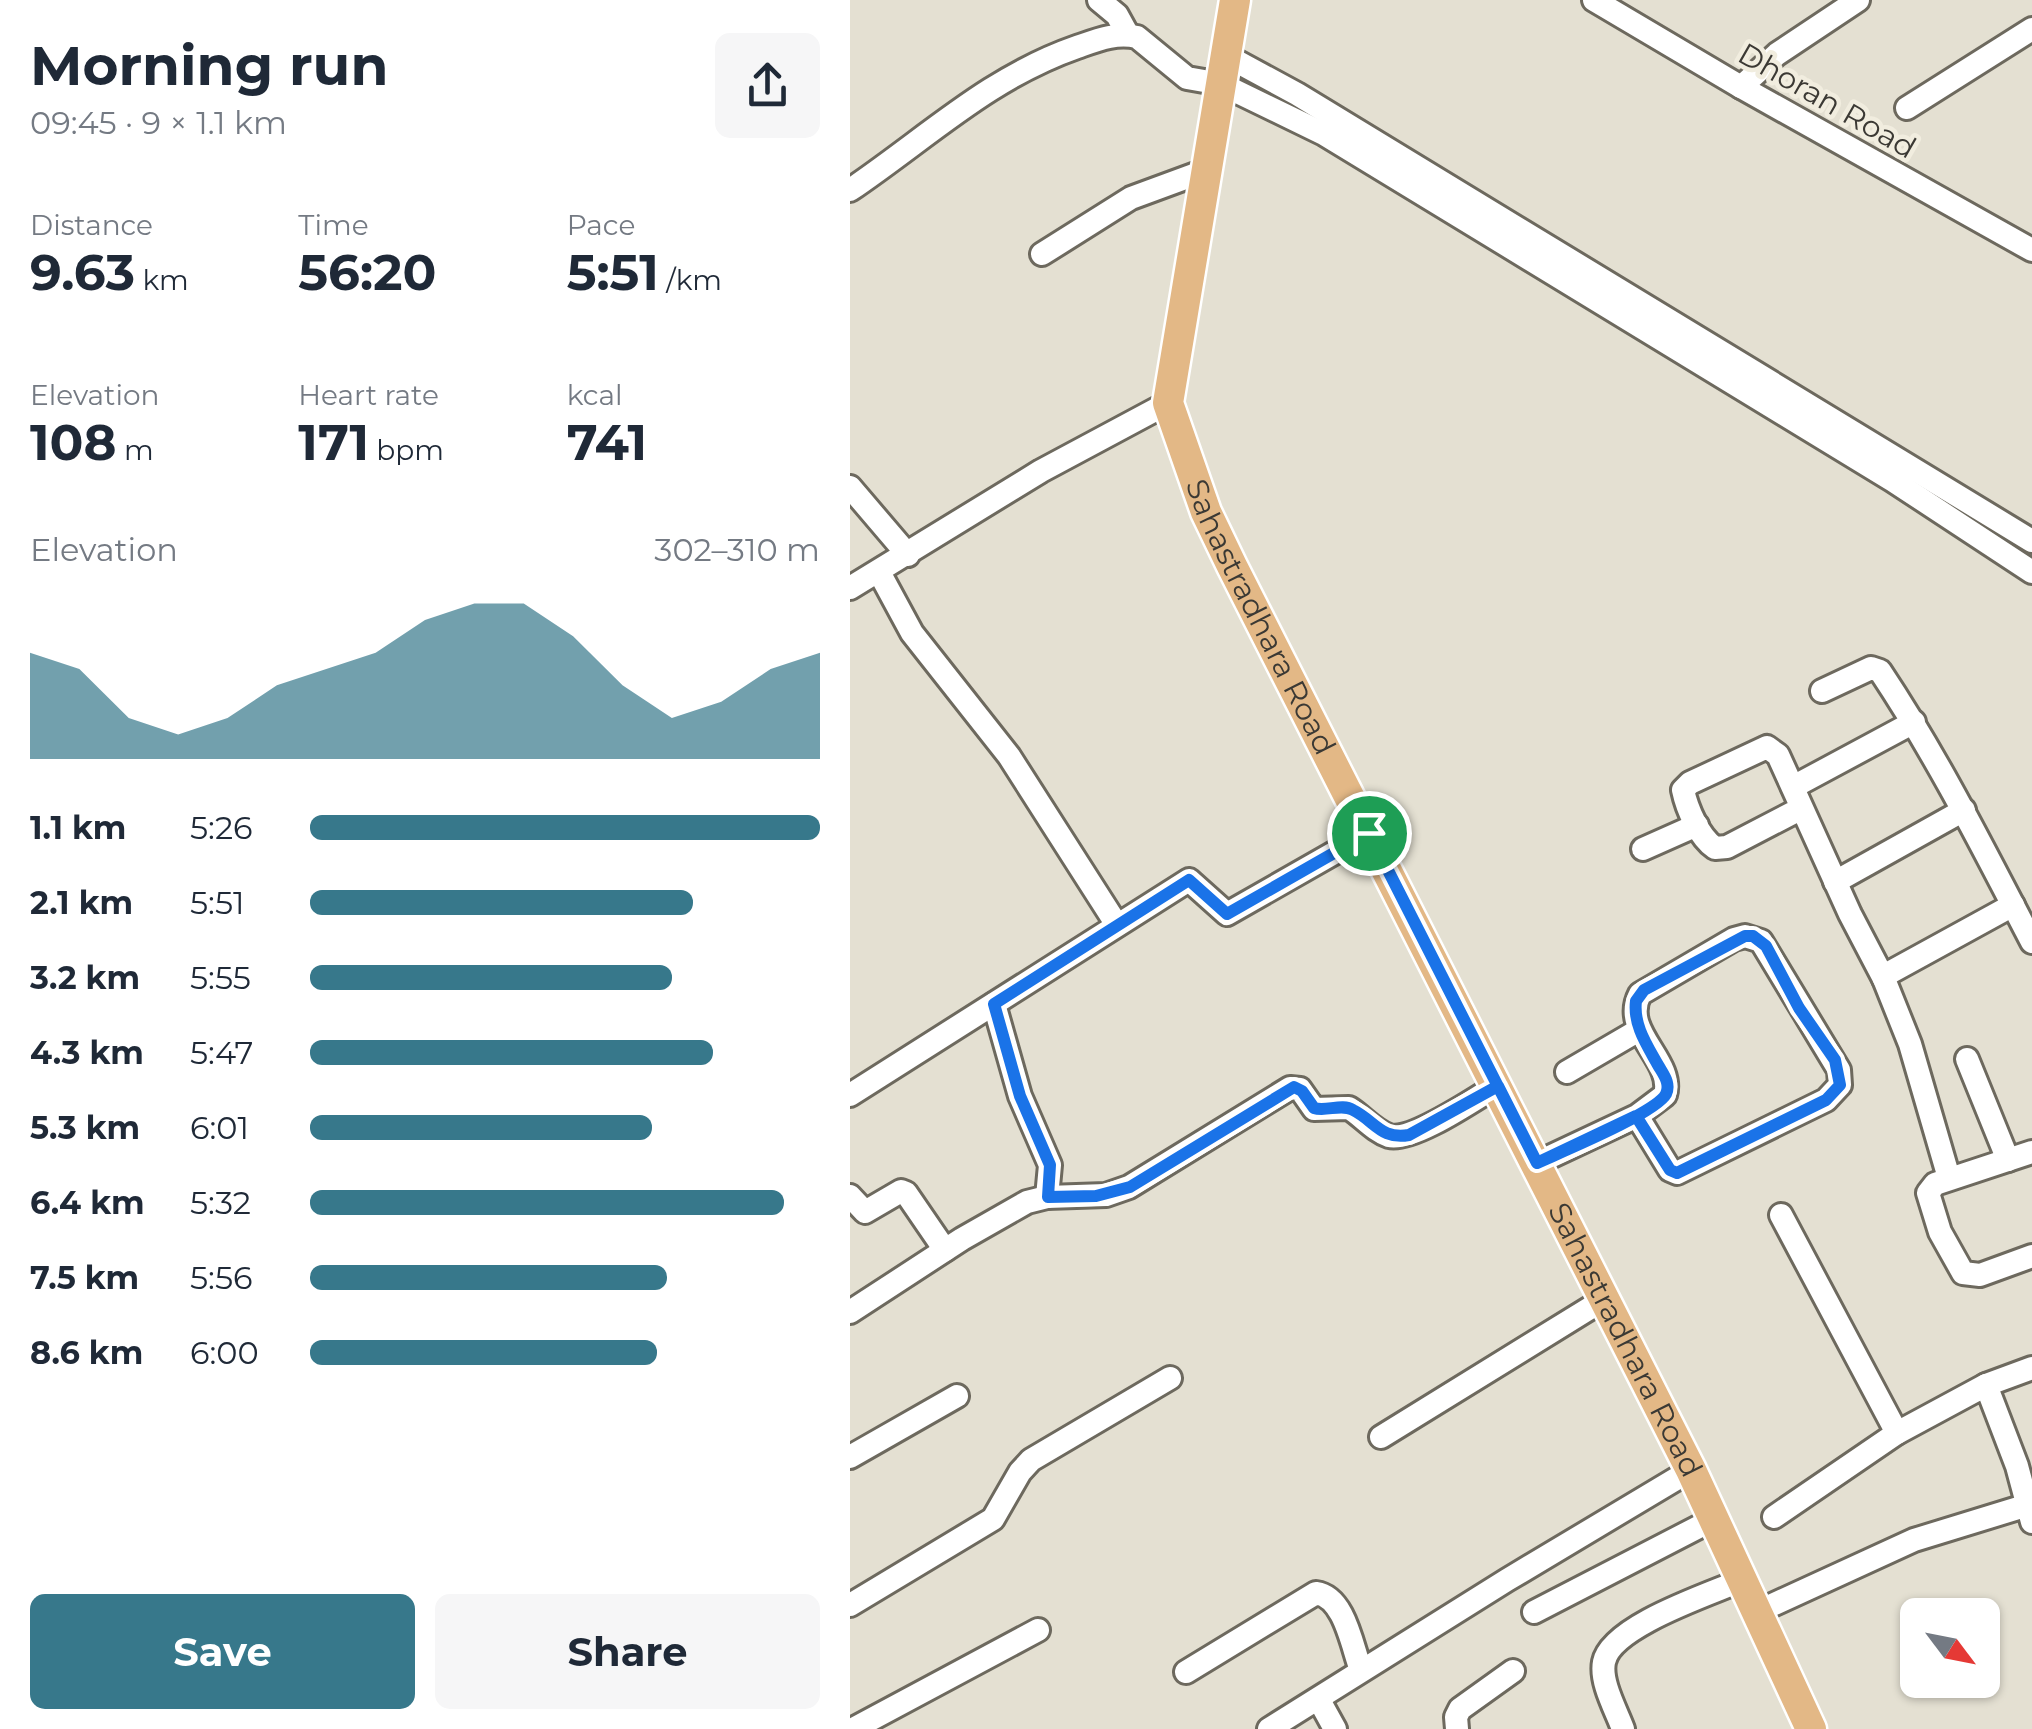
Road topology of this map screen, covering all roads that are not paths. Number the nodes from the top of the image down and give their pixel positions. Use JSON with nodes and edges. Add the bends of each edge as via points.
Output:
{"nodes":[{"id":1,"x":1099,"y":0,"type":"edge"},
{"id":2,"x":1235,"y":0,"type":"edge"},
{"id":3,"x":1594,"y":0,"type":"edge"},
{"id":4,"x":1858,"y":0,"type":"edge"},
{"id":5,"x":1627,"y":9,"type":"edge"},
{"id":6,"x":2032,"y":29,"type":"edge"},
{"id":7,"x":1128,"y":35,"type":"junction"},
{"id":8,"x":1223,"y":69,"type":"junction"},
{"id":9,"x":1741,"y":87,"type":"junction"},
{"id":10,"x":1907,"y":108,"type":"dead end"},
{"id":11,"x":1207,"y":170,"type":"junction"},
{"id":12,"x":850,"y":190,"type":"edge"},
{"id":13,"x":2032,"y":250,"type":"edge"},
{"id":14,"x":1042,"y":254,"type":"dead end"},
{"id":15,"x":1168,"y":403,"type":"junction"},
{"id":16,"x":850,"y":487,"type":"edge"},
{"id":17,"x":2024,"y":535,"type":"edge"},
{"id":18,"x":2002,"y":551,"type":"junction"},
{"id":19,"x":908,"y":555,"type":"junction"},
{"id":20,"x":879,"y":572,"type":"junction"},
{"id":21,"x":2032,"y":572,"type":"edge"},
{"id":22,"x":850,"y":588,"type":"edge"},
{"id":23,"x":1822,"y":691,"type":"dead end"},
{"id":24,"x":1914,"y":722,"type":"junction"},
{"id":25,"x":1798,"y":798,"type":"junction"},
{"id":26,"x":1964,"y":810,"type":"junction"},
{"id":27,"x":1696,"y":824,"type":"junction"},
{"id":28,"x":1369,"y":833,"type":"junction"},
{"id":29,"x":1644,"y":850,"type":"dead end"},
{"id":30,"x":1836,"y":882,"type":"junction"},
{"id":31,"x":2013,"y":906,"type":"junction"},
{"id":32,"x":1118,"y":925,"type":"junction"},
{"id":33,"x":2032,"y":942,"type":"edge"},
{"id":34,"x":1884,"y":979,"type":"junction"},
{"id":35,"x":994,"y":1004,"type":"junction"},
{"id":36,"x":1639,"y":1030,"type":"junction"},
{"id":37,"x":1967,"y":1059,"type":"dead end"},
{"id":38,"x":1567,"y":1072,"type":"dead end"},
{"id":39,"x":1498,"y":1086,"type":"junction"},
{"id":40,"x":850,"y":1095,"type":"edge"},
{"id":41,"x":1636,"y":1116,"type":"junction"},
{"id":42,"x":2032,"y":1152,"type":"edge"},
{"id":43,"x":2008,"y":1160,"type":"junction"},
{"id":44,"x":1537,"y":1163,"type":"junction"},
{"id":45,"x":1949,"y":1178,"type":"junction"},
{"id":46,"x":850,"y":1196,"type":"edge"},
{"id":47,"x":1048,"y":1197,"type":"junction"},
{"id":48,"x":1780,"y":1215,"type":"dead end"},
{"id":49,"x":945,"y":1250,"type":"junction"},
{"id":50,"x":2032,"y":1256,"type":"edge"},
{"id":51,"x":1603,"y":1300,"type":"junction"},
{"id":52,"x":850,"y":1312,"type":"edge"},
{"id":53,"x":2032,"y":1368,"type":"edge"},
{"id":54,"x":1170,"y":1378,"type":"dead end"},
{"id":55,"x":1986,"y":1385,"type":"junction"},
{"id":56,"x":957,"y":1396,"type":"dead end"},
{"id":57,"x":1898,"y":1433,"type":"junction"},
{"id":58,"x":1380,"y":1438,"type":"dead end"},
{"id":59,"x":850,"y":1458,"type":"edge"},
{"id":60,"x":1691,"y":1470,"type":"junction"},
{"id":61,"x":2030,"y":1513,"type":"edge"},
{"id":62,"x":1774,"y":1517,"type":"dead end"},
{"id":63,"x":1714,"y":1519,"type":"junction"},
{"id":64,"x":1742,"y":1580,"type":"junction"},
{"id":65,"x":853,"y":1598,"type":"edge"},
{"id":66,"x":1534,"y":1612,"type":"dead end"},
{"id":67,"x":1758,"y":1612,"type":"junction"},
{"id":68,"x":1038,"y":1630,"type":"dead end"},
{"id":69,"x":1361,"y":1670,"type":"junction"},
{"id":70,"x":1513,"y":1670,"type":"dead end"},
{"id":71,"x":1186,"y":1672,"type":"dead end"},
{"id":72,"x":1319,"y":1700,"type":"junction"},
{"id":73,"x":853,"y":1729,"type":"edge"},
{"id":74,"x":1270,"y":1729,"type":"edge"},
{"id":75,"x":1335,"y":1729,"type":"edge"},
{"id":76,"x":1457,"y":1729,"type":"edge"},
{"id":77,"x":1623,"y":1729,"type":"edge"},
{"id":78,"x":1811,"y":1729,"type":"edge"}],
"edges":[{"from":1,"to":7,"type":"street"},
{"from":2,"to":8,"type":"main road","name":"Sahastradhara Road"},
{"from":3,"to":5,"type":"street","name":"Dhoran Road"},
{"from":4,"to":9,"type":"street"},
{"from":5,"to":9,"type":"street","name":"Dhoran Road"},
{"from":6,"to":10,"type":"street"},
{"from":7,"to":8,"type":"street","via":[[1143,39],[1187,78]]},
{"from":7,"to":12,"type":"street","via":[[1063,52],[996,84]]},
{"from":8,"to":11,"type":"main road","name":"Sahastradhara Road"},
{"from":8,"to":17,"type":"street","via":[[1297,94]]},
{"from":8,"to":18,"type":"street"},
{"from":9,"to":13,"type":"street","name":"Dhoran Road"},
{"from":11,"to":14,"type":"street","via":[[1131,198]]},
{"from":11,"to":15,"type":"main road","name":"Sahastradhara Road"},
{"from":15,"to":19,"type":"street"},
{"from":15,"to":28,"type":"main road","name":"Sahastradhara Road","via":[[1206,512]]},
{"from":16,"to":19,"type":"street"},
{"from":17,"to":18,"type":"street"},
{"from":18,"to":21,"type":"street"},
{"from":19,"to":20,"type":"street"},
{"from":20,"to":22,"type":"street"},
{"from":20,"to":32,"type":"street","via":[[912,633],[1029,784]]},
{"from":23,"to":24,"type":"street","via":[[1878,670]]},
{"from":24,"to":25,"type":"street"},
{"from":24,"to":26,"type":"street"},
{"from":25,"to":27,"type":"street","via":[[1721,848],[1707,843]]},
{"from":25,"to":27,"type":"street","via":[[1767,747],[1685,786]]},
{"from":25,"to":30,"type":"street"},
{"from":26,"to":30,"type":"street"},
{"from":26,"to":31,"type":"street"},
{"from":27,"to":29,"type":"street"},
{"from":28,"to":32,"type":"street","via":[[1227,914],[1189,880]]},
{"from":28,"to":39,"type":"main road","name":"Sahastradhara Road"},
{"from":30,"to":34,"type":"street"},
{"from":31,"to":33,"type":"street"},
{"from":31,"to":34,"type":"street"},
{"from":32,"to":35,"type":"street"},
{"from":34,"to":45,"type":"street"},
{"from":35,"to":40,"type":"street"},
{"from":35,"to":47,"type":"street","via":[[1020,1096],[1050,1165]]},
{"from":36,"to":38,"type":"street"},
{"from":36,"to":41,"type":"street","via":[[1668,1086],[1661,1100]]},
{"from":36,"to":41,"type":"street","via":[[1634,1011],[1644,990],[1734,939],[1753,936],[1766,946],[1840,1079],[1832,1097],[1677,1173]]},
{"from":37,"to":43,"type":"street"},
{"from":39,"to":44,"type":"main road","name":"Sahastradhara Road"},
{"from":39,"to":47,"type":"street","via":[[1409,1135],[1395,1136],[1350,1108],[1314,1108],[1294,1087],[1130,1187]]},
{"from":41,"to":44,"type":"street"},
{"from":42,"to":43,"type":"street"},
{"from":43,"to":45,"type":"street"},
{"from":44,"to":51,"type":"main road","name":"Sahastradhara Road"},
{"from":45,"to":50,"type":"street","via":[[1928,1194],[1964,1273],[1980,1275]]},
{"from":46,"to":49,"type":"street","via":[[865,1212],[906,1193]]},
{"from":47,"to":49,"type":"street","via":[[1027,1202]]},
{"from":48,"to":57,"type":"street"},
{"from":49,"to":52,"type":"street"},
{"from":51,"to":58,"type":"street"},
{"from":51,"to":60,"type":"main road","name":"Sahastradhara Road"},
{"from":53,"to":55,"type":"street"},
{"from":54,"to":65,"type":"street","via":[[1040,1454],[1020,1472],[993,1520]]},
{"from":55,"to":57,"type":"street"},
{"from":55,"to":61,"type":"street"},
{"from":56,"to":59,"type":"street"},
{"from":57,"to":62,"type":"street"},
{"from":60,"to":63,"type":"main road","name":"Sahastradhara Road"},
{"from":60,"to":69,"type":"street"},
{"from":61,"to":67,"type":"street","via":[[1914,1540]]},
{"from":63,"to":64,"type":"main road","name":"Sahastradhara Road"},
{"from":63,"to":66,"type":"street"},
{"from":64,"to":67,"type":"main road","name":"Sahastradhara Road"},
{"from":64,"to":77,"type":"street","via":[[1640,1625],[1610,1648],[1604,1678]]},
{"from":67,"to":78,"type":"main road","name":"Sahastradhara Road"},
{"from":68,"to":73,"type":"street"},
{"from":69,"to":71,"type":"street","via":[[1342,1618],[1330,1599],[1316,1593]]},
{"from":69,"to":72,"type":"street"},
{"from":70,"to":76,"type":"street","via":[[1460,1709]]},
{"from":72,"to":74,"type":"street"},
{"from":72,"to":75,"type":"street"}]}
